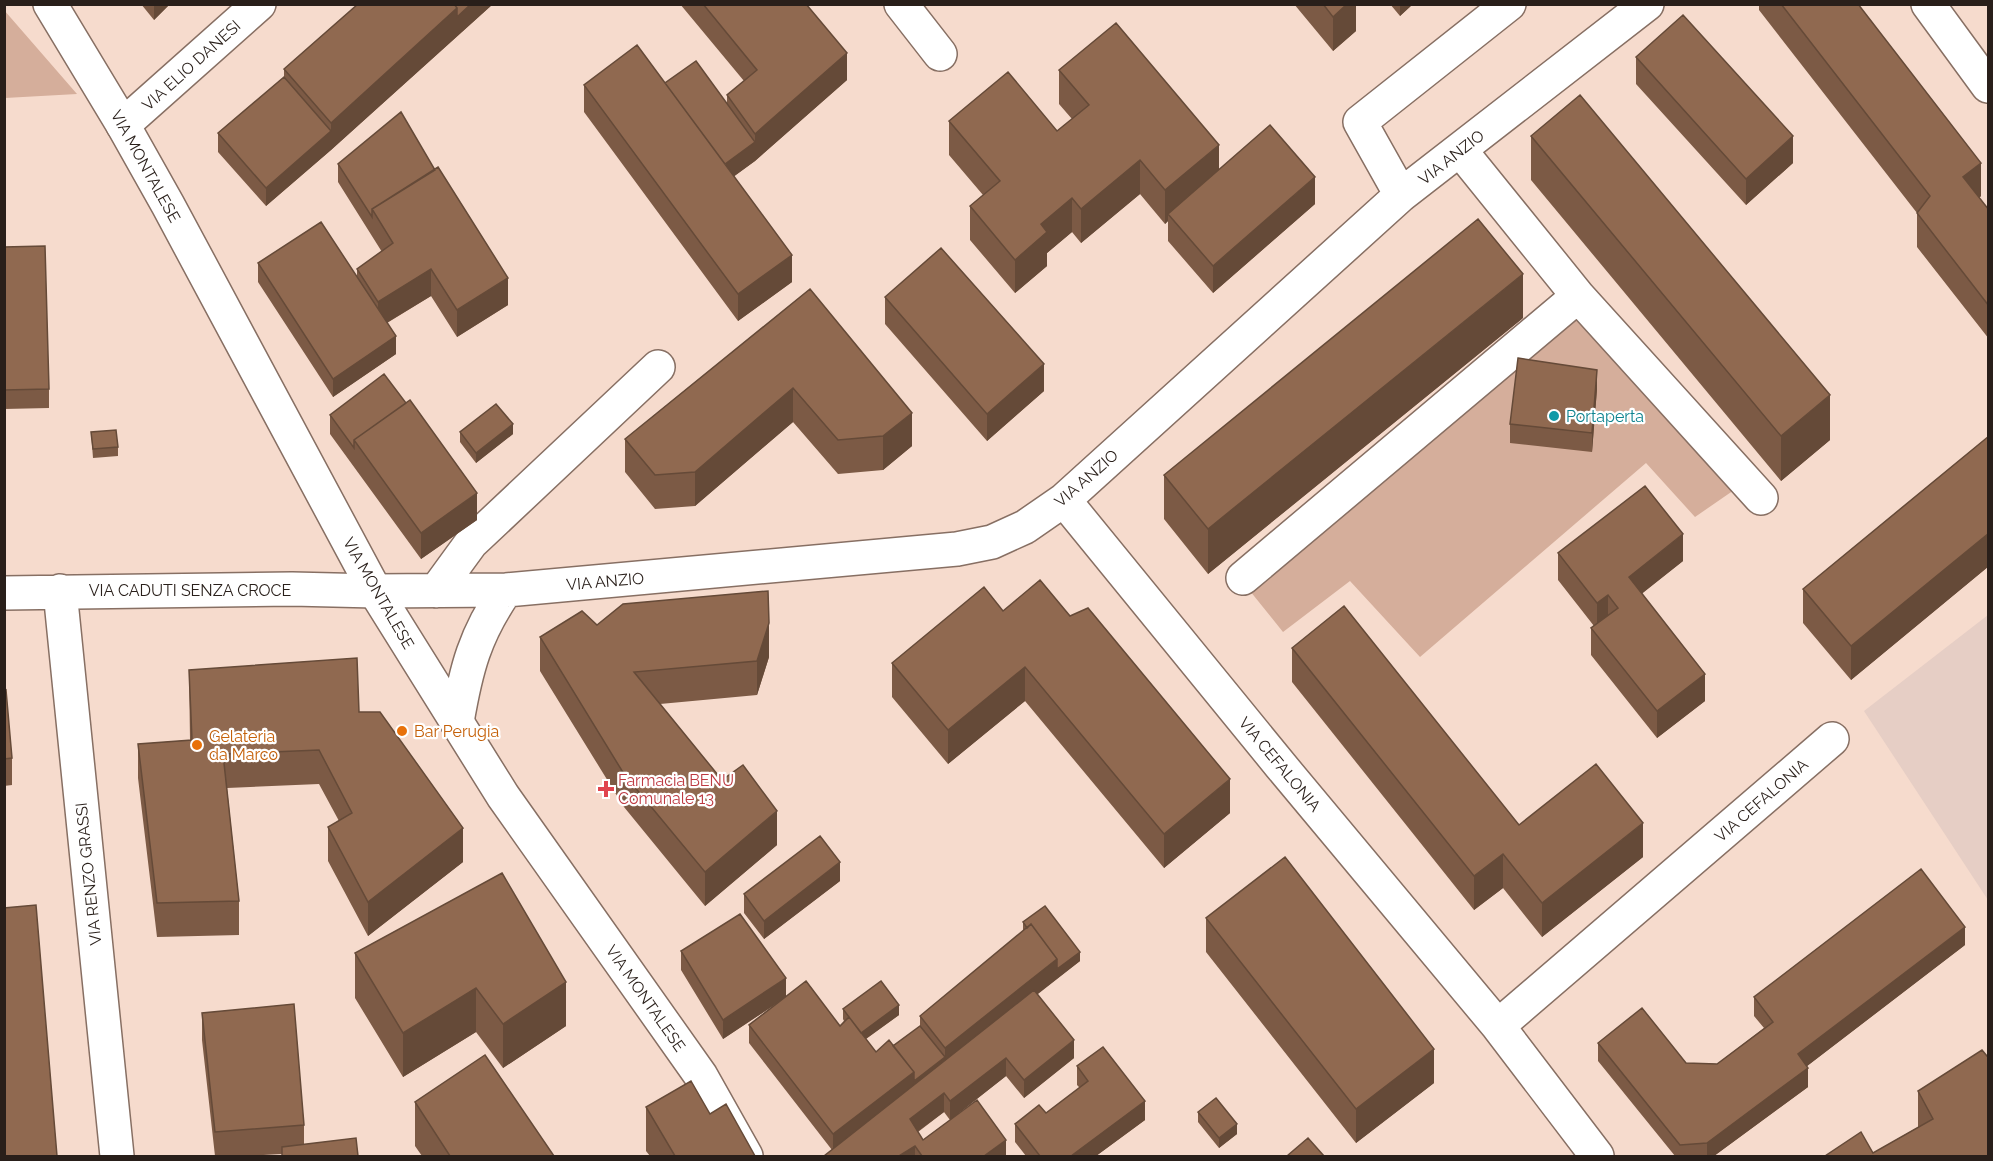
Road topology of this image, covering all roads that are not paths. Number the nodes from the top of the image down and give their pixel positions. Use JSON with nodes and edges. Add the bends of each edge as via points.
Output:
{"nodes":[{"id":1,"x":50,"y":4,"type":"edge"},
{"id":2,"x":259,"y":4,"type":"edge"},
{"id":3,"x":901,"y":4,"type":"edge"},
{"id":4,"x":1509,"y":4,"type":"edge"},
{"id":5,"x":1647,"y":4,"type":"edge"},
{"id":6,"x":1928,"y":4,"type":"edge"},
{"id":7,"x":940,"y":54,"type":"dead end"},
{"id":8,"x":1989,"y":86,"type":"edge"},
{"id":9,"x":123,"y":125,"type":"junction"},
{"id":10,"x":1460,"y":150,"type":"junction"},
{"id":11,"x":1401,"y":195,"type":"junction"},
{"id":12,"x":1578,"y":296,"type":"junction"},
{"id":13,"x":658,"y":367,"type":"dead end"},
{"id":14,"x":1761,"y":498,"type":"dead end"},
{"id":15,"x":1064,"y":500,"type":"junction"},
{"id":16,"x":1244,"y":578,"type":"dead end"},
{"id":17,"x":506,"y":590,"type":"junction"},
{"id":18,"x":60,"y":591,"type":"junction"},
{"id":19,"x":375,"y":591,"type":"junction"},
{"id":20,"x":436,"y":591,"type":"junction"},
{"id":21,"x":4,"y":593,"type":"edge"},
{"id":22,"x":458,"y":722,"type":"junction"},
{"id":23,"x":1832,"y":739,"type":"dead end"},
{"id":24,"x":1498,"y":1026,"type":"junction"},
{"id":25,"x":117,"y":1156,"type":"edge"},
{"id":26,"x":746,"y":1156,"type":"edge"},
{"id":27,"x":1597,"y":1156,"type":"edge"}],
"edges":[{"from":1,"to":9,"type":"street","name":"VIA MONTALESE"},
{"from":2,"to":9,"type":"street","name":"VIA ELIO DANESI"},
{"from":3,"to":7,"type":"street"},
{"from":4,"to":11,"type":"street","via":[[1360,122]]},
{"from":5,"to":10,"type":"street","name":"VIA ANZIO"},
{"from":6,"to":8,"type":"street"},
{"from":9,"to":19,"type":"street","name":"VIA MONTALESE"},
{"from":10,"to":11,"type":"street","name":"VIA ANZIO"},
{"from":10,"to":12,"type":"street"},
{"from":11,"to":15,"type":"street","name":"VIA ANZIO"},
{"from":12,"to":14,"type":"street"},
{"from":12,"to":16,"type":"street"},
{"from":13,"to":20,"type":"street","via":[[471,543]]},
{"from":15,"to":17,"type":"street","name":"VIA ANZIO","via":[[1017,531],[992,542],[957,549]]},
{"from":15,"to":24,"type":"street","name":"VIA CEFALONIA"},
{"from":17,"to":20,"type":"street","name":"VIA ANZIO"},
{"from":17,"to":22,"type":"street","via":[[470,658]]},
{"from":18,"to":19,"type":"street","name":"VIA CADUTI SENZA CROCE"},
{"from":18,"to":21,"type":"street","name":"VIA CADUTI SENZA CROCE"},
{"from":18,"to":25,"type":"street","name":"VIA RENZO GRASSI"},
{"from":19,"to":20,"type":"street","name":"VIA ANZIO"},
{"from":19,"to":22,"type":"street","name":"VIA MONTALESE"},
{"from":22,"to":26,"type":"street","name":"VIA MONTALESE","via":[[503,796],[701,1076]]},
{"from":23,"to":24,"type":"street","name":"VIA CEFALONIA"},
{"from":24,"to":27,"type":"street","name":"VIA CEFALONIA"}]}
